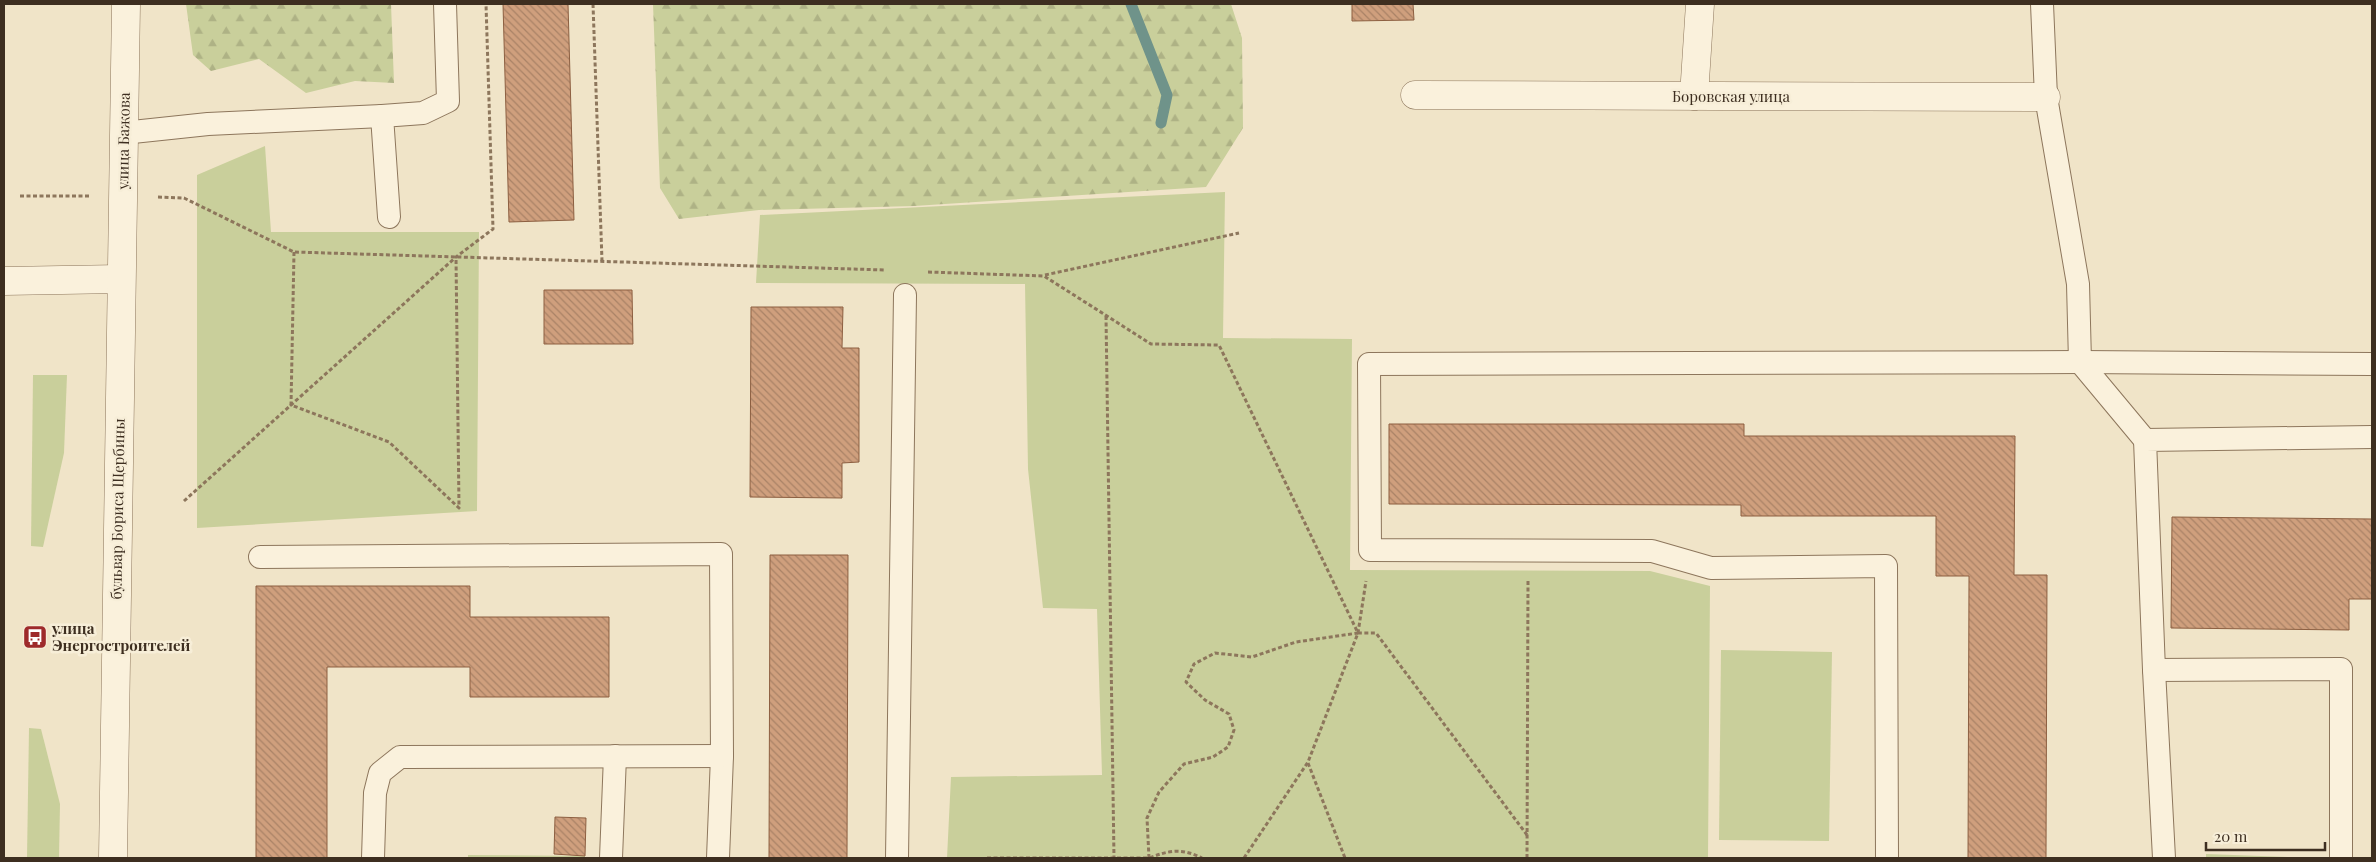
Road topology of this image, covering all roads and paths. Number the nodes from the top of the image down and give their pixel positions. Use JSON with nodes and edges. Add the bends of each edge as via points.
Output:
{"nodes":[{"id":1,"x":126,"y":4,"type":"edge"},
{"id":2,"x":445,"y":4,"type":"edge"},
{"id":3,"x":486,"y":4,"type":"edge"},
{"id":4,"x":593,"y":4,"type":"edge"},
{"id":5,"x":1700,"y":4,"type":"edge"},
{"id":6,"x":2042,"y":4,"type":"edge"},
{"id":7,"x":1415,"y":94,"type":"dead end"},
{"id":8,"x":1694,"y":96,"type":"junction"},
{"id":9,"x":2046,"y":98,"type":"junction"},
{"id":10,"x":382,"y":116,"type":"junction"},
{"id":11,"x":123,"y":134,"type":"junction"},
{"id":12,"x":20,"y":196,"type":"dead end"},
{"id":13,"x":122,"y":196,"type":"junction"},
{"id":14,"x":389,"y":217,"type":"dead end"},
{"id":15,"x":1239,"y":233,"type":"dead end"},
{"id":16,"x":294,"y":252,"type":"junction"},
{"id":17,"x":456,"y":257,"type":"junction"},
{"id":18,"x":602,"y":261,"type":"junction"},
{"id":19,"x":887,"y":270,"type":"dead end"},
{"id":20,"x":926,"y":272,"type":"dead end"},
{"id":21,"x":1044,"y":276,"type":"junction"},
{"id":22,"x":120,"y":279,"type":"junction"},
{"id":23,"x":4,"y":281,"type":"edge"},
{"id":24,"x":905,"y":294,"type":"dead end"},
{"id":25,"x":1106,"y":316,"type":"junction"},
{"id":26,"x":2080,"y":362,"type":"junction"},
{"id":27,"x":2372,"y":364,"type":"edge"},
{"id":28,"x":291,"y":405,"type":"junction"},
{"id":29,"x":2372,"y":437,"type":"edge"},
{"id":30,"x":2145,"y":440,"type":"junction"},
{"id":31,"x":184,"y":501,"type":"dead end"},
{"id":32,"x":1370,"y":550,"type":"junction"},
{"id":33,"x":1528,"y":551,"type":"junction"},
{"id":34,"x":260,"y":557,"type":"dead end"},
{"id":35,"x":1358,"y":633,"type":"junction"},
{"id":36,"x":2154,"y":670,"type":"junction"},
{"id":37,"x":615,"y":756,"type":"junction"},
{"id":38,"x":722,"y":756,"type":"junction"},
{"id":39,"x":1308,"y":762,"type":"junction"},
{"id":40,"x":1527,"y":835,"type":"junction"},
{"id":41,"x":1114,"y":857,"type":"edge"},
{"id":42,"x":113,"y":858,"type":"edge"},
{"id":43,"x":373,"y":858,"type":"edge"},
{"id":44,"x":611,"y":858,"type":"edge"},
{"id":45,"x":718,"y":858,"type":"edge"},
{"id":46,"x":897,"y":858,"type":"edge"},
{"id":47,"x":987,"y":858,"type":"edge"},
{"id":48,"x":1149,"y":858,"type":"edge"},
{"id":49,"x":1202,"y":858,"type":"edge"},
{"id":50,"x":1244,"y":858,"type":"edge"},
{"id":51,"x":1345,"y":858,"type":"edge"},
{"id":52,"x":1527,"y":858,"type":"edge"},
{"id":53,"x":1887,"y":858,"type":"edge"},
{"id":54,"x":2164,"y":858,"type":"edge"},
{"id":55,"x":2341,"y":858,"type":"edge"}],
"edges":[{"from":1,"to":11,"type":"street","name":"улица Бажова"},
{"from":2,"to":10,"type":"lane","via":[[448,101],[423,113]]},
{"from":3,"to":17,"type":"path","via":[[493,229]]},
{"from":4,"to":18,"type":"path"},
{"from":5,"to":8,"type":"street"},
{"from":6,"to":9,"type":"lane"},
{"from":7,"to":8,"type":"street","name":"Боровская улица"},
{"from":8,"to":9,"type":"street","name":"Боровская улица"},
{"from":9,"to":26,"type":"lane","via":[[2078,284]]},
{"from":10,"to":11,"type":"lane","via":[[208,124]]},
{"from":10,"to":14,"type":"lane"},
{"from":11,"to":13,"type":"street","name":"улица Бажова"},
{"from":12,"to":13,"type":"path"},
{"from":13,"to":16,"type":"path","via":[[184,198]]},
{"from":13,"to":22,"type":"street","name":"улица Бажова"},
{"from":15,"to":21,"type":"path"},
{"from":16,"to":17,"type":"path"},
{"from":16,"to":28,"type":"path"},
{"from":17,"to":18,"type":"path"},
{"from":17,"to":28,"type":"path"},
{"from":17,"to":28,"type":"path","via":[[459,508],[389,442]]},
{"from":18,"to":19,"type":"path"},
{"from":20,"to":21,"type":"path"},
{"from":21,"to":25,"type":"path"},
{"from":22,"to":23,"type":"street"},
{"from":22,"to":42,"type":"street","name":"бульвар Бориса Щербины"},
{"from":24,"to":46,"type":"lane"},
{"from":25,"to":35,"type":"path","via":[[1151,344],[1219,345]]},
{"from":25,"to":41,"type":"path"},
{"from":26,"to":27,"type":"lane"},
{"from":26,"to":30,"type":"lane"},
{"from":26,"to":32,"type":"lane","via":[[1369,364]]},
{"from":28,"to":31,"type":"path"},
{"from":29,"to":30,"type":"lane"},
{"from":30,"to":36,"type":"lane"},
{"from":32,"to":33,"type":"lane"},
{"from":32,"to":35,"type":"path"},
{"from":33,"to":40,"type":"path"},
{"from":33,"to":53,"type":"lane","via":[[1652,551],[1711,568],[1886,566]]},
{"from":34,"to":38,"type":"lane","via":[[721,554]]},
{"from":35,"to":39,"type":"path"},
{"from":35,"to":40,"type":"path","via":[[1376,633]]},
{"from":35,"to":48,"type":"path","via":[[1296,642],[1252,657],[1215,653],[1194,664],[1186,682],[1205,700],[1229,714],[1234,730],[1228,748],[1213,757],[1184,764],[1159,792],[1147,818]]},
{"from":36,"to":54,"type":"lane"},
{"from":36,"to":55,"type":"lane","via":[[2341,669]]},
{"from":37,"to":38,"type":"lane"},
{"from":37,"to":43,"type":"lane","via":[[400,757],[380,773],[375,793]]},
{"from":37,"to":44,"type":"lane"},
{"from":38,"to":45,"type":"lane"},
{"from":39,"to":50,"type":"path"},
{"from":39,"to":51,"type":"path"},
{"from":40,"to":52,"type":"path"},
{"from":41,"to":47,"type":"path"},
{"from":41,"to":48,"type":"path"},
{"from":48,"to":49,"type":"path","via":[[1164,852],[1187,851]]}]}
